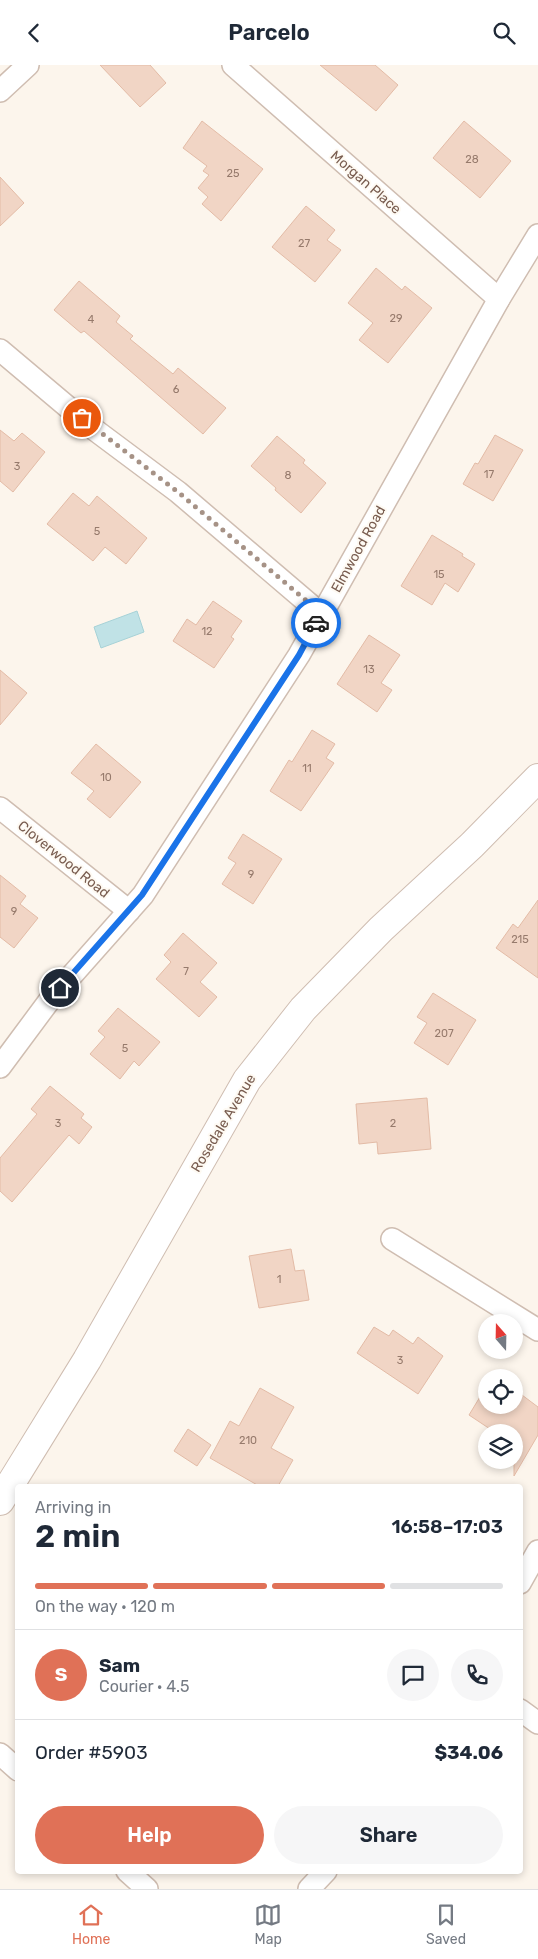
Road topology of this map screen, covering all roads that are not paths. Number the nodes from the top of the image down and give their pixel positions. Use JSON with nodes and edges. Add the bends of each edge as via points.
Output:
{"nodes":[{"id":1,"x":28,"y":65,"type":"edge"},
{"id":2,"x":232,"y":65,"type":"edge"},
{"id":3,"x":0,"y":91,"type":"edge"},
{"id":4,"x":538,"y":235,"type":"edge"},
{"id":5,"x":499,"y":299,"type":"junction"},
{"id":6,"x":0,"y":350,"type":"edge"},
{"id":7,"x":322,"y":614,"type":"junction"},
{"id":8,"x":538,"y":778,"type":"edge"},
{"id":9,"x":0,"y":808,"type":"edge"},
{"id":10,"x":129,"y":911,"type":"junction"},
{"id":11,"x":0,"y":1067,"type":"edge"},
{"id":12,"x":392,"y":1239,"type":"dead end"},
{"id":13,"x":538,"y":1330,"type":"edge"},
{"id":14,"x":0,"y":1501,"type":"edge"},
{"id":15,"x":538,"y":1551,"type":"edge"},
{"id":16,"x":523,"y":1578,"type":"edge"},
{"id":17,"x":523,"y":1712,"type":"edge"},
{"id":18,"x":538,"y":1723,"type":"edge"},
{"id":19,"x":0,"y":1754,"type":"edge"},
{"id":20,"x":15,"y":1768,"type":"edge"},
{"id":21,"x":130,"y":1874,"type":"edge"},
{"id":22,"x":323,"y":1874,"type":"edge"},
{"id":23,"x":147,"y":1889,"type":"edge"},
{"id":24,"x":309,"y":1889,"type":"edge"}],
"edges":[{"from":1,"to":3,"type":"street"},
{"from":2,"to":5,"type":"street","name":"Morgan Place"},
{"from":4,"to":5,"type":"street","name":"Elmwood Road"},
{"from":5,"to":7,"type":"street","name":"Elmwood Road"},
{"from":6,"to":7,"type":"street","via":[[95,430],[178,492]]},
{"from":7,"to":10,"type":"street","name":"Elmwood Road","via":[[299,655],[159,871]]},
{"from":8,"to":14,"type":"street","name":"Rosedale Avenue","via":[[303,1009],[247,1080],[87,1360]]},
{"from":9,"to":10,"type":"street","name":"Cloverwood Road"},
{"from":10,"to":11,"type":"street","name":"Elmwood Road","via":[[49,1001]]},
{"from":12,"to":13,"type":"street"},
{"from":15,"to":16,"type":"street"},
{"from":17,"to":18,"type":"street"},
{"from":19,"to":20,"type":"street"},
{"from":21,"to":23,"type":"street"},
{"from":22,"to":24,"type":"street"}]}
